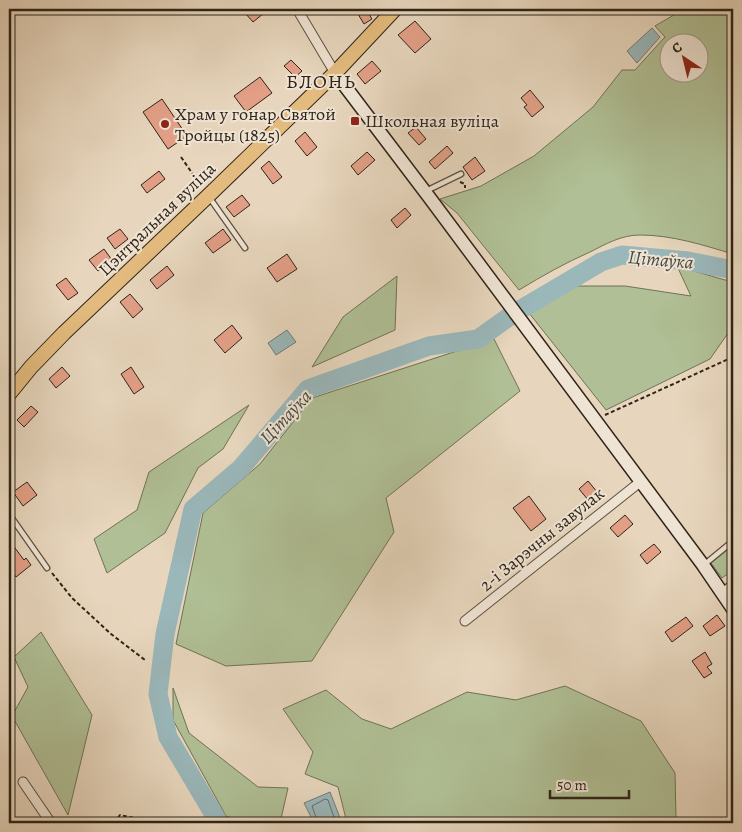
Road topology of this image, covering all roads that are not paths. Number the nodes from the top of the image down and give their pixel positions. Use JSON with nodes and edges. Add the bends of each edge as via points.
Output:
{"nodes":[{"id":1,"x":297,"y":9,"type":"edge"},
{"id":2,"x":395,"y":9,"type":"edge"},
{"id":3,"x":335,"y":73,"type":"junction"},
{"id":4,"x":462,"y":174,"type":"dead end"},
{"id":5,"x":427,"y":194,"type":"junction"},
{"id":6,"x":208,"y":196,"type":"junction"},
{"id":7,"x":245,"y":248,"type":"dead end"},
{"id":8,"x":9,"y":394,"type":"edge"},
{"id":9,"x":640,"y":482,"type":"junction"},
{"id":10,"x":9,"y":514,"type":"edge"},
{"id":11,"x":733,"y":541,"type":"edge"},
{"id":12,"x":703,"y":565,"type":"junction"},
{"id":13,"x":48,"y":568,"type":"road end"},
{"id":14,"x":733,"y":582,"type":"edge"},
{"id":15,"x":721,"y":592,"type":"junction"},
{"id":16,"x":733,"y":609,"type":"edge"},
{"id":17,"x":465,"y":621,"type":"dead end"},
{"id":18,"x":22,"y":782,"type":"dead end"},
{"id":19,"x":51,"y":823,"type":"edge"}],
"edges":[{"from":1,"to":3,"type":"street"},
{"from":2,"to":3,"type":"main road","name":"Цэнтральная вуліца"},
{"from":3,"to":5,"type":"main road"},
{"from":3,"to":6,"type":"main road","name":"Цэнтральная вуліца"},
{"from":4,"to":5,"type":"lane"},
{"from":5,"to":9,"type":"main road"},
{"from":6,"to":7,"type":"lane"},
{"from":6,"to":8,"type":"main road","name":"Цэнтральная вуліца","via":[[64,333]]},
{"from":9,"to":12,"type":"main road"},
{"from":9,"to":17,"type":"street","name":"2-і Зарэчны завулак"},
{"from":10,"to":13,"type":"lane"},
{"from":11,"to":12,"type":"lane"},
{"from":12,"to":15,"type":"main road"},
{"from":14,"to":15,"type":"lane"},
{"from":15,"to":16,"type":"main road"},
{"from":18,"to":19,"type":"street"}]}
